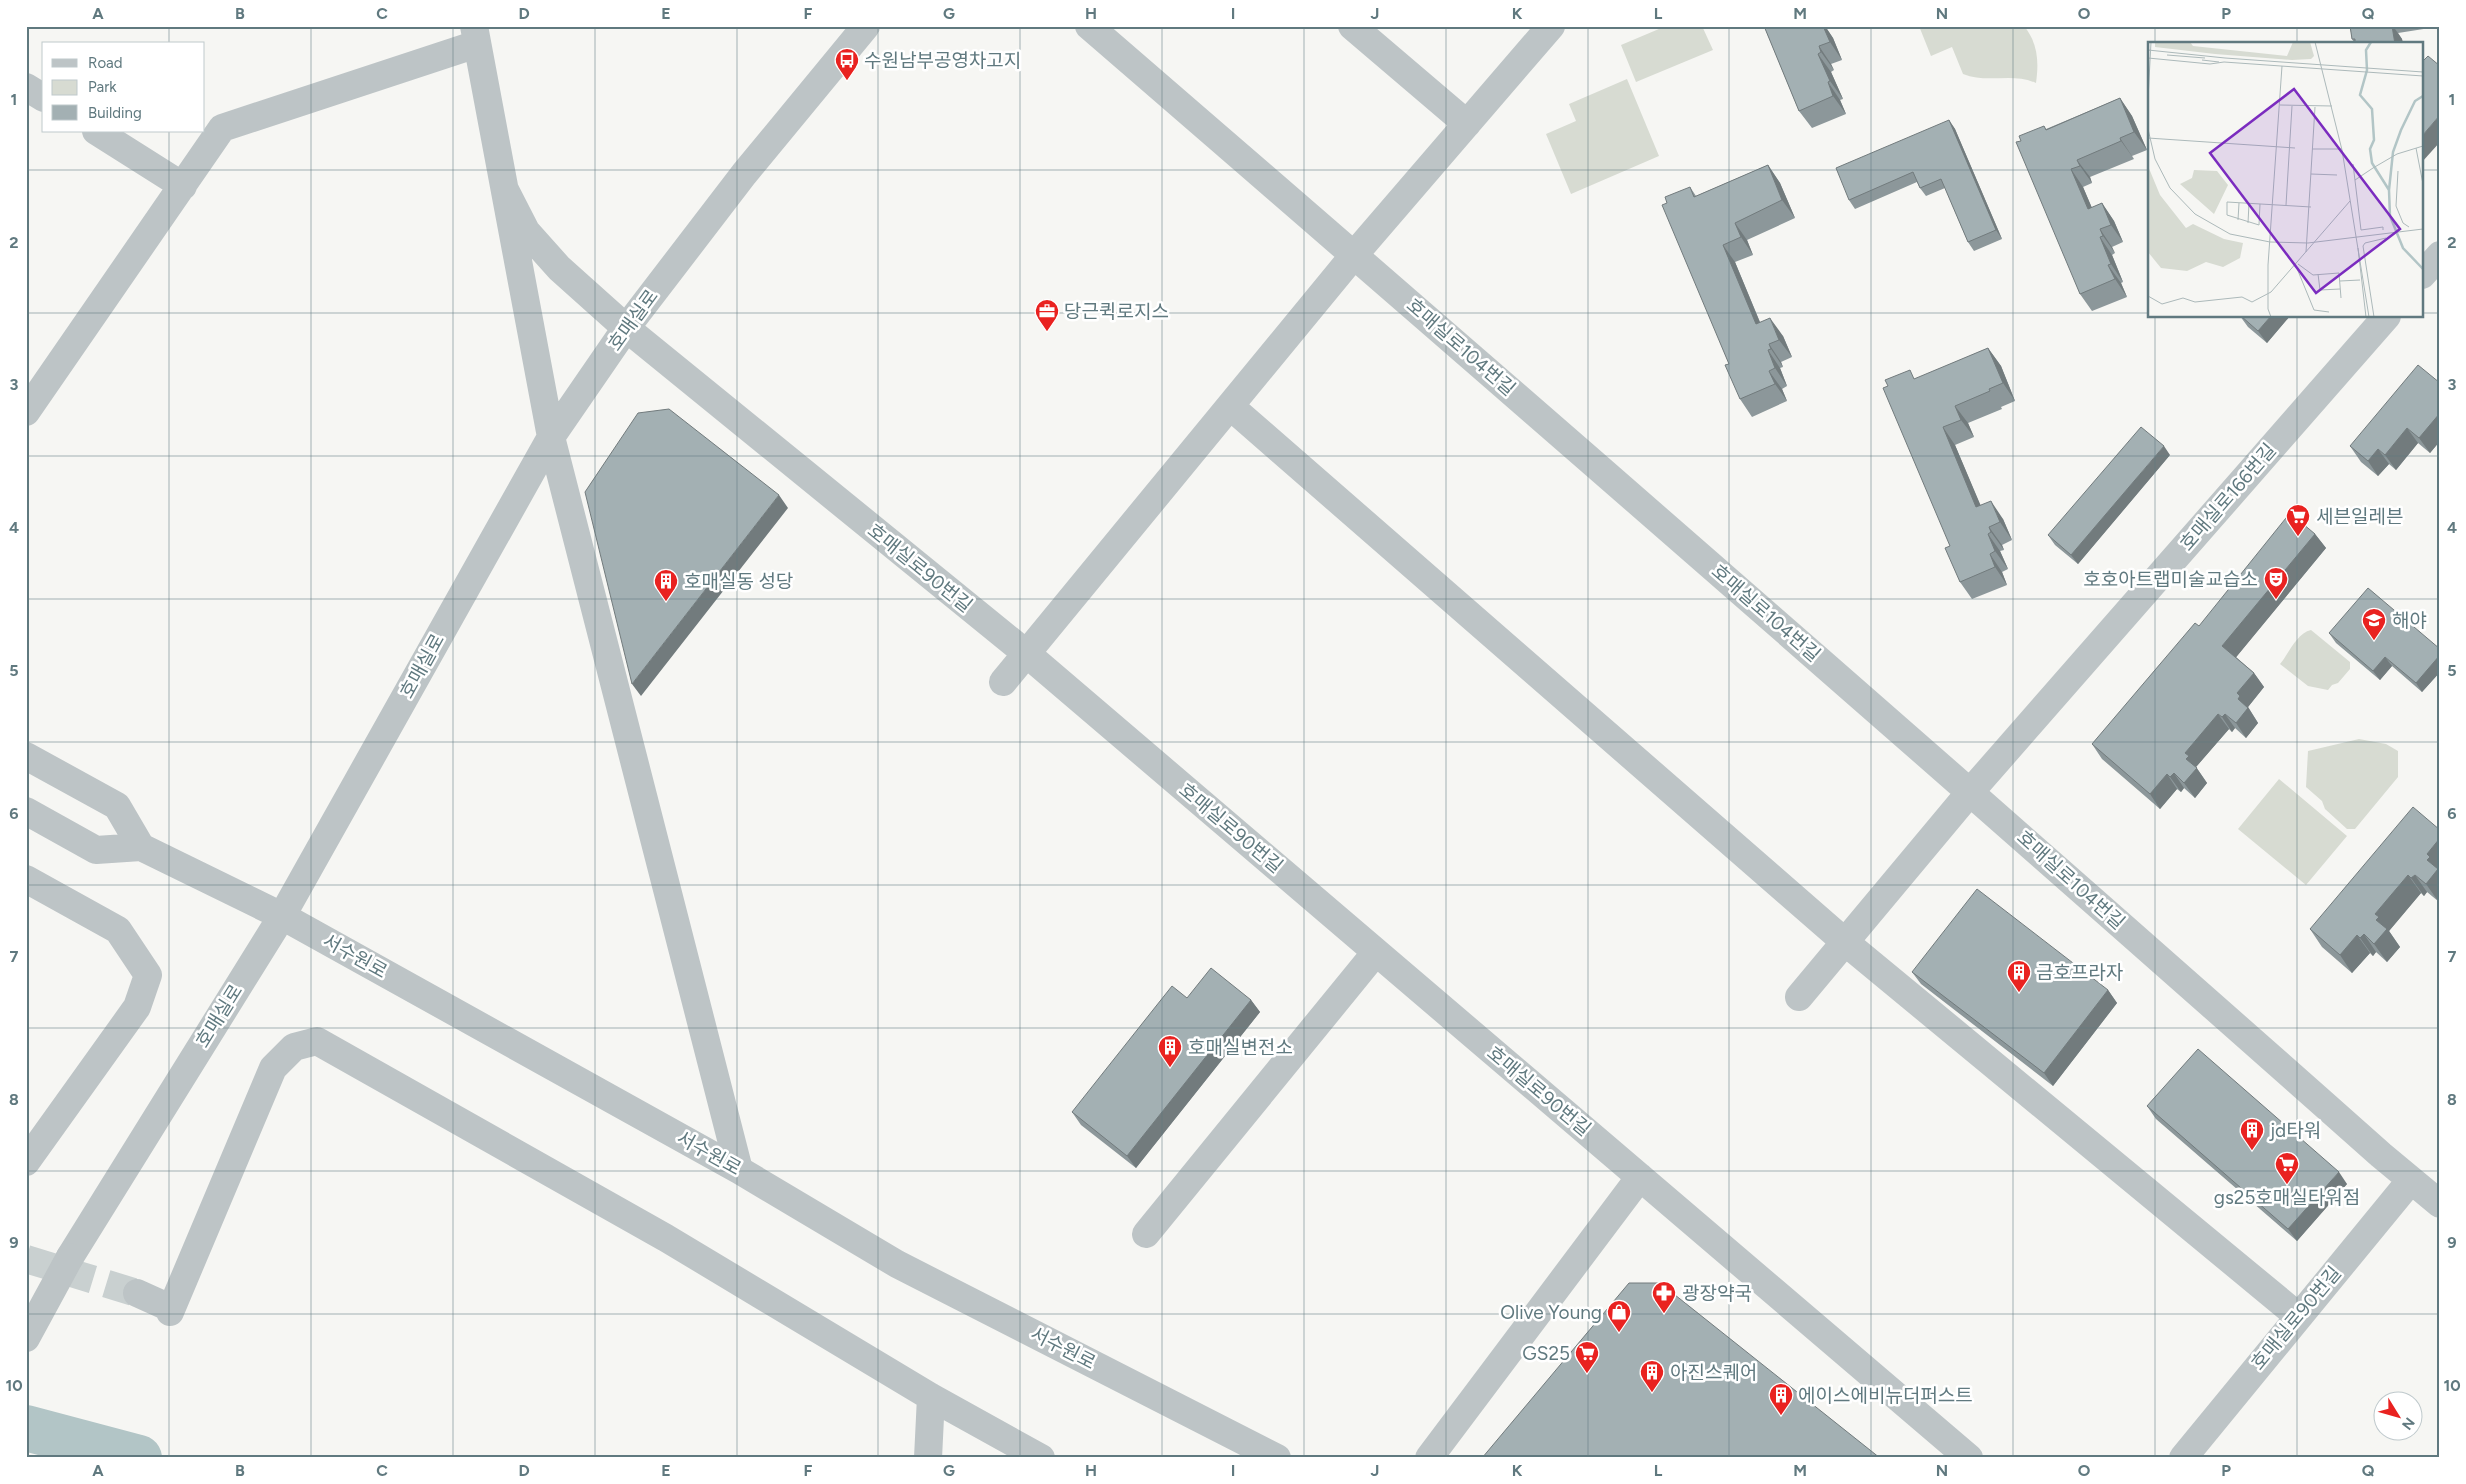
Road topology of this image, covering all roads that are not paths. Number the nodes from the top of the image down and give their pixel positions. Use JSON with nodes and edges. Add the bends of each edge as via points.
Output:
{"nodes":[{"id":1,"x":866,"y":26,"type":"edge"},
{"id":2,"x":1089,"y":26,"type":"edge"},
{"id":3,"x":1352,"y":26,"type":"edge"},
{"id":4,"x":1551,"y":26,"type":"edge"},
{"id":5,"x":475,"y":35,"type":"edge"},
{"id":6,"x":26,"y":87,"type":"edge"},
{"id":7,"x":42,"y":97,"type":"edge"},
{"id":8,"x":1467,"y":124,"type":"junction"},
{"id":9,"x":98,"y":132,"type":"edge"},
{"id":10,"x":183,"y":186,"type":"junction"},
{"id":11,"x":505,"y":190,"type":"junction"},
{"id":12,"x":1354,"y":255,"type":"junction"},
{"id":13,"x":2440,"y":256,"type":"edge"},
{"id":14,"x":2424,"y":274,"type":"edge"},
{"id":15,"x":2384,"y":318,"type":"edge"},
{"id":16,"x":626,"y":328,"type":"junction"},
{"id":17,"x":1230,"y":406,"type":"junction"},
{"id":18,"x":26,"y":412,"type":"edge"},
{"id":19,"x":551,"y":437,"type":"junction"},
{"id":20,"x":1026,"y":654,"type":"junction"},
{"id":21,"x":1004,"y":682,"type":"dead end"},
{"id":22,"x":26,"y":756,"type":"edge"},
{"id":23,"x":1971,"y":791,"type":"junction"},
{"id":24,"x":26,"y":811,"type":"edge"},
{"id":25,"x":141,"y":847,"type":"junction"},
{"id":26,"x":26,"y":879,"type":"edge"},
{"id":27,"x":282,"y":916,"type":"junction"},
{"id":28,"x":1845,"y":942,"type":"junction"},
{"id":29,"x":1376,"y":952,"type":"junction"},
{"id":30,"x":1799,"y":997,"type":"dead end"},
{"id":31,"x":26,"y":1162,"type":"edge"},
{"id":32,"x":739,"y":1170,"type":"junction"},
{"id":33,"x":1640,"y":1177,"type":"junction"},
{"id":34,"x":2411,"y":1180,"type":"junction"},
{"id":35,"x":2440,"y":1204,"type":"edge"},
{"id":36,"x":1146,"y":1234,"type":"dead end"},
{"id":37,"x":137,"y":1293,"type":"tunnel mouth"},
{"id":38,"x":2298,"y":1316,"type":"junction"},
{"id":39,"x":26,"y":1338,"type":"edge"},
{"id":40,"x":931,"y":1397,"type":"junction"},
{"id":41,"x":928,"y":1458,"type":"edge"},
{"id":42,"x":1041,"y":1458,"type":"edge"},
{"id":43,"x":1277,"y":1458,"type":"edge"},
{"id":44,"x":1429,"y":1458,"type":"edge"},
{"id":45,"x":1969,"y":1458,"type":"edge"},
{"id":46,"x":2182,"y":1458,"type":"edge"}],
"edges":[{"from":1,"to":16,"type":"street","name":"호매실로","via":[[744,174]]},
{"from":2,"to":12,"type":"street","name":"호매실로104번길"},
{"from":3,"to":8,"type":"street"},
{"from":4,"to":8,"type":"street"},
{"from":5,"to":10,"type":"street","via":[[222,128]]},
{"from":5,"to":11,"type":"street"},
{"from":6,"to":7,"type":"street"},
{"from":8,"to":12,"type":"street"},
{"from":9,"to":10,"type":"street"},
{"from":10,"to":18,"type":"street"},
{"from":11,"to":16,"type":"street","name":"호매실로90번길","via":[[526,231],[559,268]]},
{"from":11,"to":19,"type":"street"},
{"from":12,"to":17,"type":"street"},
{"from":12,"to":23,"type":"street","name":"호매실로104번길"},
{"from":13,"to":14,"type":"street"},
{"from":15,"to":23,"type":"street","name":"호매실로166번길"},
{"from":16,"to":19,"type":"street","name":"호매실로"},
{"from":16,"to":20,"type":"street","name":"호매실로90번길"},
{"from":17,"to":20,"type":"street"},
{"from":17,"to":28,"type":"street"},
{"from":19,"to":27,"type":"street","name":"호매실로"},
{"from":19,"to":32,"type":"street"},
{"from":20,"to":21,"type":"street"},
{"from":20,"to":29,"type":"street","name":"호매실로90번길"},
{"from":22,"to":25,"type":"street","via":[[117,806]]},
{"from":23,"to":28,"type":"street","name":"호매실로166번길"},
{"from":23,"to":34,"type":"street","name":"호매실로104번길"},
{"from":24,"to":25,"type":"street","name":"서수원로","via":[[96,850]]},
{"from":25,"to":27,"type":"street","name":"서수원로"},
{"from":26,"to":31,"type":"street","via":[[118,930],[148,975],[136,1007]]},
{"from":27,"to":32,"type":"street","name":"서수원로"},
{"from":27,"to":39,"type":"street","name":"호매실로","bridge":true,"via":[[70,1257]]},
{"from":28,"to":30,"type":"street","name":"호매실로166번길"},
{"from":28,"to":38,"type":"street"},
{"from":29,"to":33,"type":"street","name":"호매실로90번길"},
{"from":29,"to":36,"type":"street"},
{"from":32,"to":43,"type":"street","name":"서수원로","via":[[897,1264]]},
{"from":33,"to":44,"type":"street"},
{"from":33,"to":45,"type":"street","name":"호매실로90번길"},
{"from":34,"to":35,"type":"street","name":"호매실로104번길"},
{"from":34,"to":38,"type":"street","name":"호매실로90번길"},
{"from":37,"to":40,"type":"street","via":[[168,1307],[170,1312],[273,1068],[294,1047],[317,1041],[666,1238]]},
{"from":38,"to":46,"type":"street","name":"호매실로90번길"},
{"from":40,"to":41,"type":"street"},
{"from":40,"to":42,"type":"street"}]}
